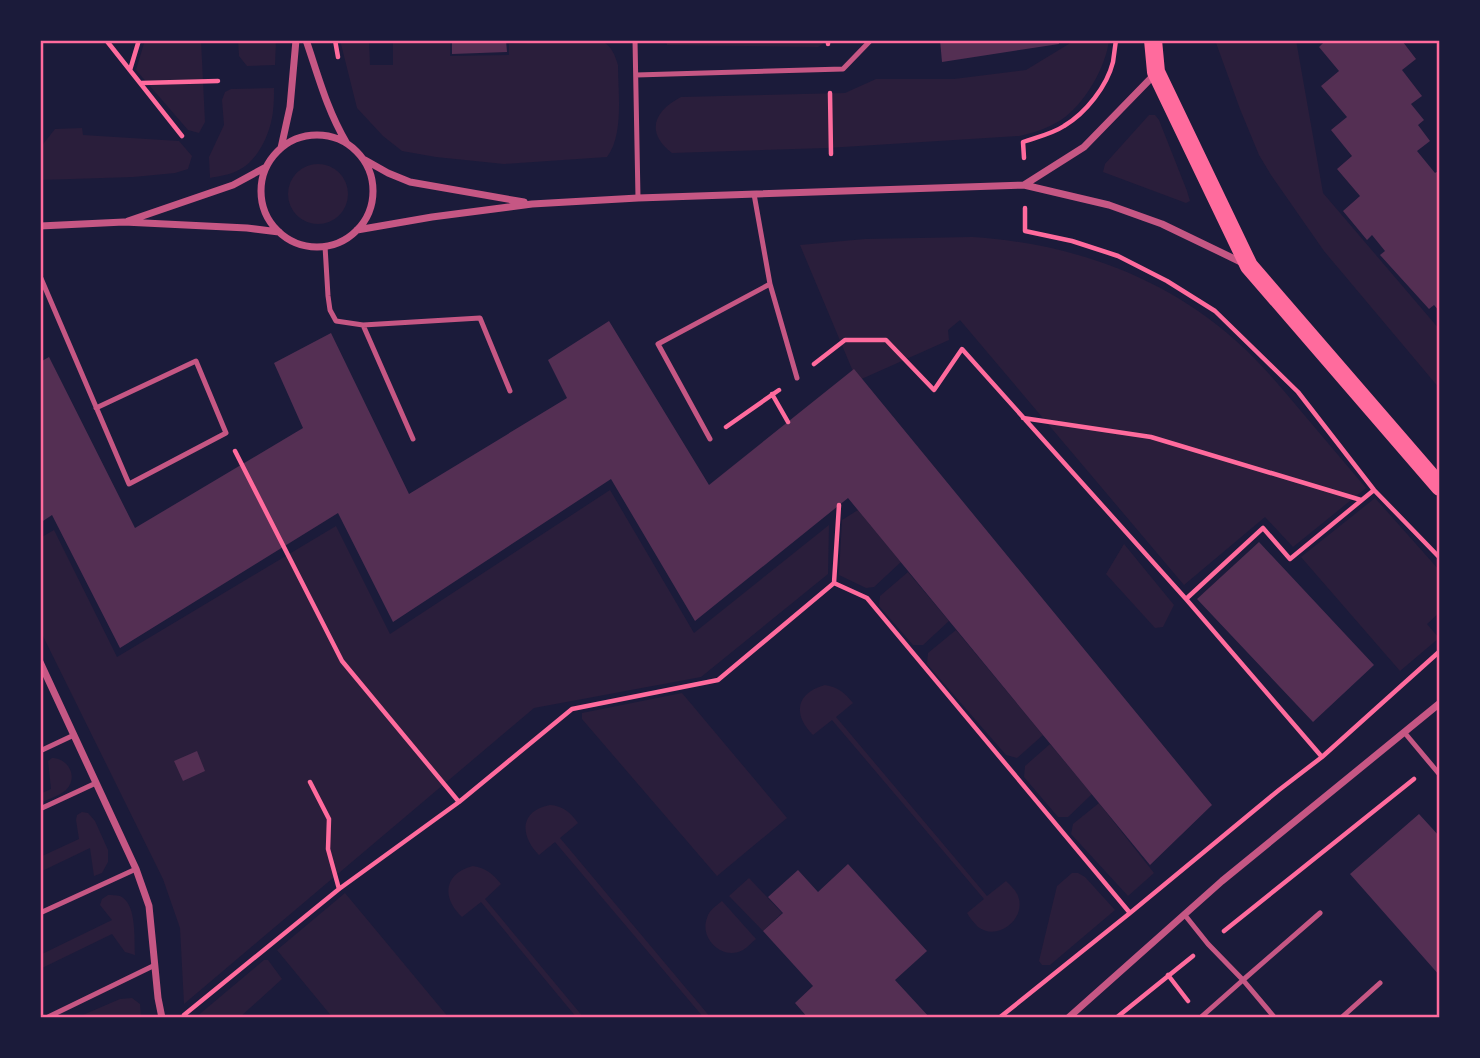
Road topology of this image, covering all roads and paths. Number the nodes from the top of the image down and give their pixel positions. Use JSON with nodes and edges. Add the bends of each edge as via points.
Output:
{"nodes":[{"id":1,"x":106,"y":40,"type":"edge"},
{"id":2,"x":139,"y":40,"type":"edge"},
{"id":3,"x":296,"y":40,"type":"edge"},
{"id":4,"x":306,"y":40,"type":"edge"},
{"id":5,"x":635,"y":40,"type":"edge"},
{"id":6,"x":871,"y":40,"type":"edge"},
{"id":7,"x":1116,"y":40,"type":"edge"},
{"id":8,"x":1153,"y":40,"type":"edge"},
{"id":9,"x":129,"y":71,"type":"junction"},
{"id":10,"x":1156,"y":72,"type":"junction"},
{"id":11,"x":636,"y":75,"type":"junction"},
{"id":12,"x":218,"y":81,"type":"dead end"},
{"id":13,"x":140,"y":83,"type":"junction"},
{"id":14,"x":830,"y":93,"type":"dead end"},
{"id":15,"x":181,"y":136,"type":"dead end"},
{"id":16,"x":1023,"y":142,"type":"dead end"},
{"id":17,"x":346,"y":143,"type":"junction"},
{"id":18,"x":281,"y":148,"type":"junction"},
{"id":19,"x":831,"y":154,"type":"dead end"},
{"id":20,"x":365,"y":160,"type":"junction"},
{"id":21,"x":266,"y":167,"type":"junction"},
{"id":22,"x":1024,"y":185,"type":"junction"},
{"id":23,"x":754,"y":194,"type":"junction"},
{"id":24,"x":638,"y":198,"type":"junction"},
{"id":25,"x":532,"y":204,"type":"junction"},
{"id":26,"x":124,"y":222,"type":"junction"},
{"id":27,"x":40,"y":226,"type":"edge"},
{"id":28,"x":357,"y":230,"type":"junction"},
{"id":29,"x":1025,"y":231,"type":"dead end"},
{"id":30,"x":279,"y":232,"type":"junction"},
{"id":31,"x":326,"y":246,"type":"junction"},
{"id":32,"x":1249,"y":266,"type":"junction"},
{"id":33,"x":40,"y":276,"type":"edge"},
{"id":34,"x":770,"y":284,"type":"junction"},
{"id":35,"x":363,"y":325,"type":"junction"},
{"id":36,"x":797,"y":378,"type":"junction"},
{"id":37,"x":510,"y":391,"type":"dead end"},
{"id":38,"x":772,"y":394,"type":"junction"},
{"id":39,"x":96,"y":408,"type":"junction"},
{"id":40,"x":1023,"y":418,"type":"junction"},
{"id":41,"x":788,"y":422,"type":"dead end"},
{"id":42,"x":226,"y":433,"type":"junction"},
{"id":43,"x":413,"y":439,"type":"dead end"},
{"id":44,"x":710,"y":439,"type":"joint"},
{"id":45,"x":1440,"y":487,"type":"edge"},
{"id":46,"x":1374,"y":490,"type":"junction"},
{"id":47,"x":1361,"y":500,"type":"junction"},
{"id":48,"x":839,"y":505,"type":"dead end"},
{"id":49,"x":1440,"y":558,"type":"edge"},
{"id":50,"x":834,"y":583,"type":"junction"},
{"id":51,"x":1186,"y":599,"type":"junction"},
{"id":52,"x":1440,"y":651,"type":"edge"},
{"id":53,"x":40,"y":662,"type":"edge"},
{"id":54,"x":1440,"y":703,"type":"edge"},
{"id":55,"x":1404,"y":732,"type":"junction"},
{"id":56,"x":74,"y":735,"type":"junction"},
{"id":57,"x":40,"y":751,"type":"edge"},
{"id":58,"x":1322,"y":757,"type":"junction"},
{"id":59,"x":1432,"y":765,"type":"junction"},
{"id":60,"x":1440,"y":775,"type":"edge"},
{"id":61,"x":310,"y":782,"type":"dead end"},
{"id":62,"x":96,"y":783,"type":"junction"},
{"id":63,"x":459,"y":802,"type":"junction"},
{"id":64,"x":40,"y":809,"type":"edge"},
{"id":65,"x":136,"y":869,"type":"junction"},
{"id":66,"x":338,"y":889,"type":"junction"},
{"id":67,"x":40,"y":913,"type":"edge"},
{"id":68,"x":1130,"y":913,"type":"junction"},
{"id":69,"x":1320,"y":913,"type":"dead end"},
{"id":70,"x":1184,"y":914,"type":"junction"},
{"id":71,"x":1208,"y":944,"type":"junction"},
{"id":72,"x":155,"y":965,"type":"junction"},
{"id":73,"x":1168,"y":975,"type":"junction"},
{"id":74,"x":1242,"y":980,"type":"junction"},
{"id":75,"x":1380,"y":983,"type":"dead end"},
{"id":76,"x":1201,"y":1017,"type":"edge"},
{"id":77,"x":46,"y":1018,"type":"edge"},
{"id":78,"x":162,"y":1018,"type":"edge"},
{"id":79,"x":181,"y":1018,"type":"edge"},
{"id":80,"x":999,"y":1018,"type":"edge"},
{"id":81,"x":1068,"y":1018,"type":"edge"},
{"id":82,"x":1116,"y":1018,"type":"edge"},
{"id":83,"x":1276,"y":1018,"type":"edge"},
{"id":84,"x":1341,"y":1018,"type":"edge"}],
"edges":[{"from":1,"to":9,"type":"path"},
{"from":2,"to":9,"type":"path"},
{"from":3,"to":18,"type":"street"},
{"from":4,"to":17,"type":"street","via":[[326,102]]},
{"from":5,"to":11,"type":"lane"},
{"from":6,"to":11,"type":"lane","via":[[843,69]]},
{"from":7,"to":16,"type":"path","via":[[1101,88],[1084,110],[1049,134]]},
{"from":8,"to":10,"type":"main road"},
{"from":9,"to":13,"type":"path"},
{"from":10,"to":22,"type":"street","via":[[1084,148]]},
{"from":10,"to":32,"type":"main road"},
{"from":11,"to":24,"type":"lane"},
{"from":12,"to":13,"type":"path"},
{"from":13,"to":15,"type":"path"},
{"from":14,"to":19,"type":"path"},
{"from":17,"to":18,"type":"street","via":[[312,135]]},
{"from":17,"to":20,"type":"street"},
{"from":18,"to":21,"type":"street"},
{"from":20,"to":25,"type":"street","via":[[410,182]]},
{"from":20,"to":28,"type":"street","via":[[373,196],[368,215]]},
{"from":21,"to":26,"type":"street","via":[[233,185]]},
{"from":21,"to":30,"type":"street","via":[[262,201]]},
{"from":22,"to":23,"type":"street"},
{"from":22,"to":32,"type":"street","via":[[1109,205],[1162,224]]},
{"from":23,"to":24,"type":"street"},
{"from":23,"to":34,"type":"lane"},
{"from":24,"to":25,"type":"street"},
{"from":25,"to":28,"type":"street"},
{"from":26,"to":27,"type":"street"},
{"from":26,"to":30,"type":"street"},
{"from":28,"to":31,"type":"street"},
{"from":29,"to":46,"type":"path","via":[[1118,256],[1215,311],[1298,392]]},
{"from":30,"to":31,"type":"street","via":[[309,246]]},
{"from":31,"to":35,"type":"lane","via":[[330,310],[336,321]]},
{"from":32,"to":45,"type":"main road"},
{"from":33,"to":39,"type":"lane"},
{"from":34,"to":36,"type":"lane"},
{"from":34,"to":44,"type":"lane","via":[[658,344]]},
{"from":35,"to":37,"type":"lane","via":[[480,318]]},
{"from":35,"to":43,"type":"lane"},
{"from":36,"to":38,"type":"path"},
{"from":36,"to":40,"type":"path","via":[[845,340],[886,340],[934,390],[962,349]]},
{"from":38,"to":41,"type":"path"},
{"from":38,"to":44,"type":"path"},
{"from":39,"to":42,"type":"lane","via":[[196,361]]},
{"from":39,"to":42,"type":"lane","via":[[129,484]]},
{"from":40,"to":47,"type":"path","via":[[1151,438]]},
{"from":40,"to":51,"type":"path"},
{"from":42,"to":63,"type":"path","via":[[342,661]]},
{"from":46,"to":47,"type":"path"},
{"from":46,"to":49,"type":"path"},
{"from":47,"to":51,"type":"path","via":[[1290,559],[1263,528]]},
{"from":48,"to":50,"type":"path"},
{"from":50,"to":63,"type":"path","via":[[718,680],[572,709]]},
{"from":50,"to":68,"type":"path","via":[[867,598]]},
{"from":51,"to":58,"type":"path"},
{"from":52,"to":58,"type":"path"},
{"from":53,"to":56,"type":"street"},
{"from":54,"to":55,"type":"street"},
{"from":55,"to":59,"type":"lane"},
{"from":55,"to":70,"type":"street"},
{"from":56,"to":57,"type":"lane"},
{"from":56,"to":62,"type":"street"},
{"from":58,"to":68,"type":"path"},
{"from":59,"to":60,"type":"lane"},
{"from":59,"to":71,"type":"path"},
{"from":61,"to":66,"type":"path","via":[[329,819],[328,849]]},
{"from":62,"to":64,"type":"lane"},
{"from":62,"to":65,"type":"street"},
{"from":63,"to":66,"type":"path"},
{"from":65,"to":67,"type":"lane"},
{"from":65,"to":72,"type":"street","via":[[149,906]]},
{"from":66,"to":79,"type":"path"},
{"from":68,"to":80,"type":"path"},
{"from":69,"to":74,"type":"lane"},
{"from":70,"to":71,"type":"lane"},
{"from":70,"to":81,"type":"street"},
{"from":71,"to":73,"type":"path"},
{"from":71,"to":74,"type":"lane"},
{"from":72,"to":77,"type":"lane"},
{"from":72,"to":78,"type":"street"},
{"from":73,"to":76,"type":"path"},
{"from":73,"to":82,"type":"path"},
{"from":74,"to":76,"type":"lane"},
{"from":74,"to":83,"type":"lane"},
{"from":75,"to":84,"type":"lane"}]}
